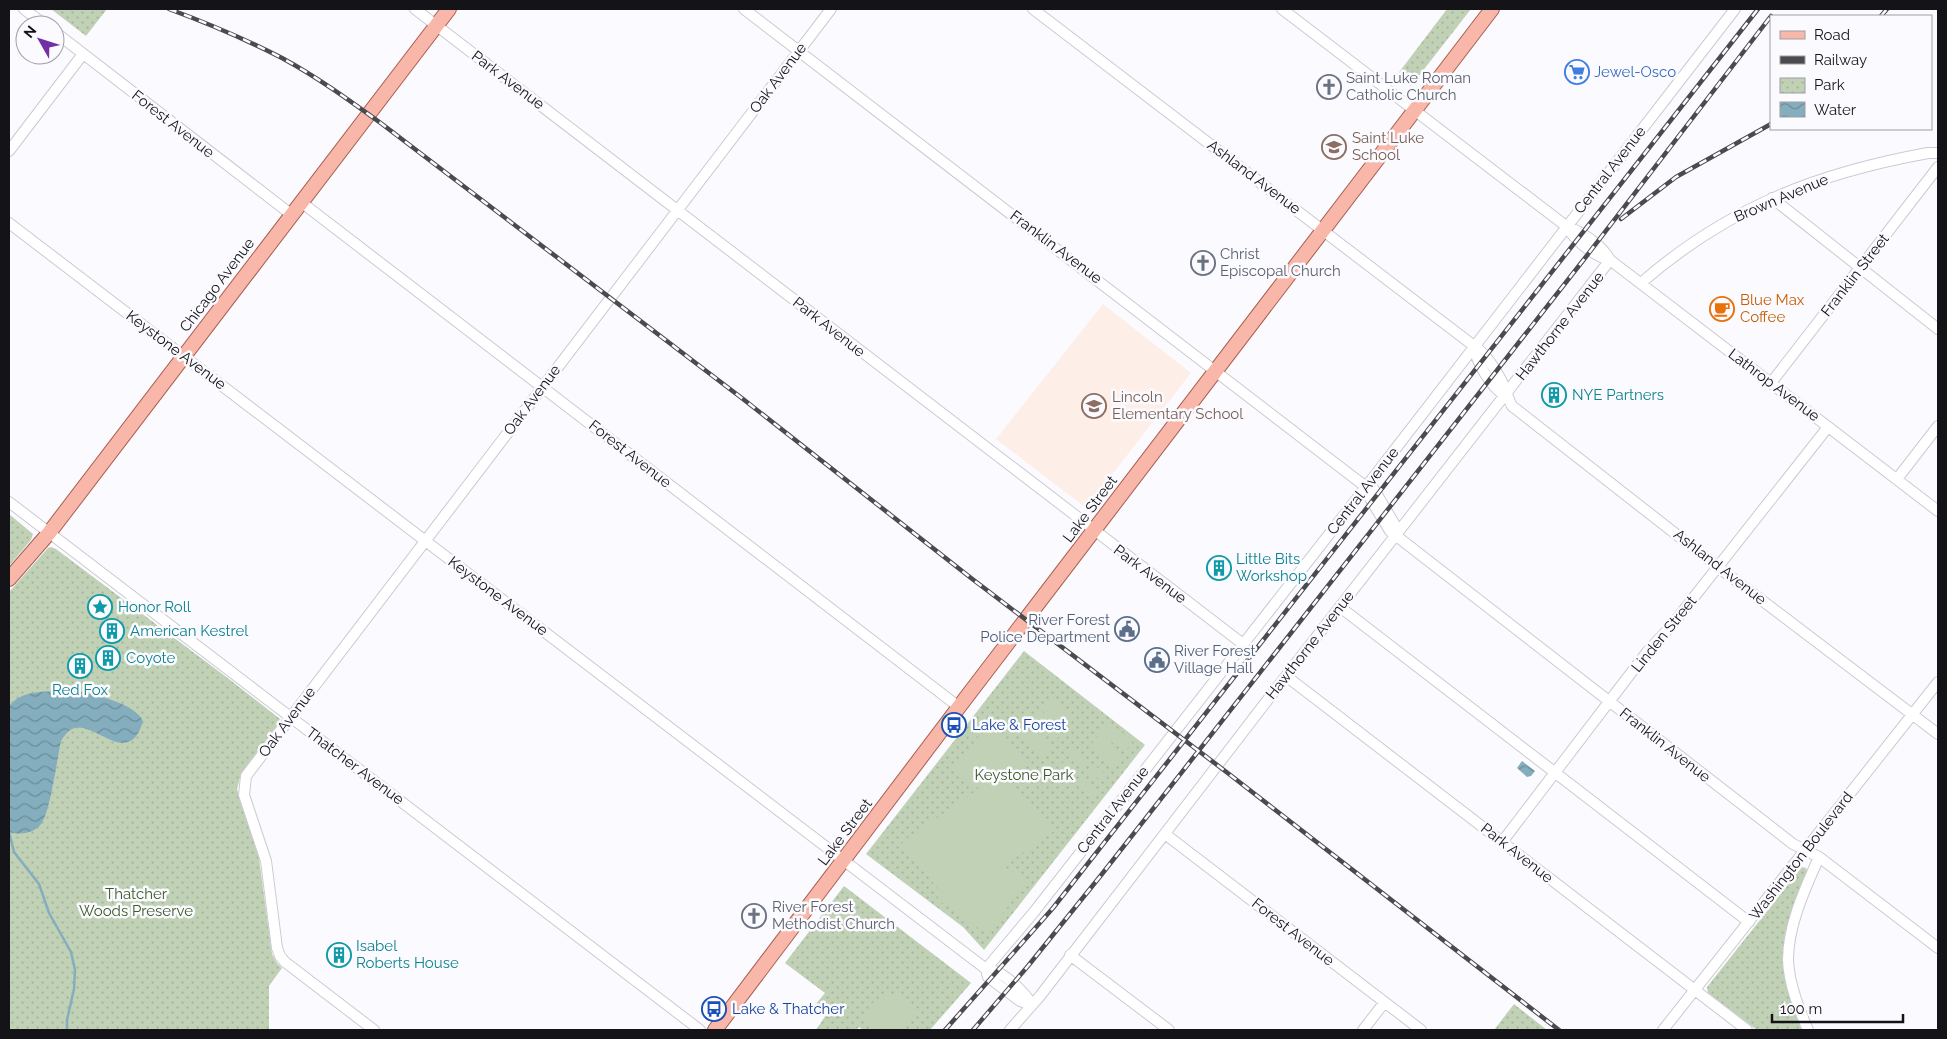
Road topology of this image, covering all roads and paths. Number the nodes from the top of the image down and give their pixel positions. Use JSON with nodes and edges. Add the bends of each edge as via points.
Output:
{"nodes":[{"id":1,"x":415,"y":9,"type":"edge"},
{"id":2,"x":449,"y":9,"type":"edge"},
{"id":3,"x":744,"y":9,"type":"edge"},
{"id":4,"x":831,"y":9,"type":"edge"},
{"id":5,"x":1033,"y":9,"type":"edge"},
{"id":6,"x":1282,"y":9,"type":"edge"},
{"id":7,"x":1492,"y":9,"type":"edge"},
{"id":8,"x":1735,"y":9,"type":"edge"},
{"id":9,"x":436,"y":25,"type":"junction"},
{"id":10,"x":65,"y":40,"type":"edge"},
{"id":11,"x":799,"y":50,"type":"junction"},
{"id":12,"x":84,"y":54,"type":"junction"},
{"id":13,"x":1415,"y":111,"type":"junction"},
{"id":14,"x":9,"y":151,"type":"edge"},
{"id":15,"x":1938,"y":153,"type":"edge"},
{"id":16,"x":1938,"y":167,"type":"edge"},
{"id":17,"x":1772,"y":198,"type":"junction"},
{"id":18,"x":301,"y":202,"type":"junction"},
{"id":19,"x":677,"y":210,"type":"junction"},
{"id":20,"x":292,"y":215,"type":"junction"},
{"id":21,"x":9,"y":223,"type":"edge"},
{"id":22,"x":1566,"y":226,"type":"junction"},
{"id":23,"x":1323,"y":230,"type":"junction"},
{"id":24,"x":1610,"y":260,"type":"junction"},
{"id":25,"x":1860,"y":268,"type":"junction"},
{"id":26,"x":1641,"y":283,"type":"junction"},
{"id":27,"x":1938,"y":328,"type":"edge"},
{"id":28,"x":1474,"y":346,"type":"junction"},
{"id":29,"x":184,"y":356,"type":"junction"},
{"id":30,"x":1216,"y":370,"type":"junction"},
{"id":31,"x":1771,"y":383,"type":"junction"},
{"id":32,"x":542,"y":386,"type":"junction"},
{"id":33,"x":1506,"y":396,"type":"junction"},
{"id":34,"x":1938,"y":426,"type":"edge"},
{"id":35,"x":1828,"y":427,"type":"junction"},
{"id":36,"x":1897,"y":479,"type":"junction"},
{"id":37,"x":1366,"y":487,"type":"junction"},
{"id":38,"x":9,"y":502,"type":"edge"},
{"id":39,"x":1938,"y":511,"type":"edge"},
{"id":40,"x":1094,"y":531,"type":"junction"},
{"id":41,"x":49,"y":533,"type":"junction"},
{"id":42,"x":1397,"y":535,"type":"junction"},
{"id":43,"x":425,"y":540,"type":"junction"},
{"id":44,"x":1718,"y":566,"type":"junction"},
{"id":45,"x":9,"y":579,"type":"edge"},
{"id":46,"x":1340,"y":607,"type":"junction"},
{"id":47,"x":1243,"y":644,"type":"junction"},
{"id":48,"x":1286,"y":676,"type":"junction"},
{"id":49,"x":1938,"y":682,"type":"edge"},
{"id":50,"x":1610,"y":702,"type":"junction"},
{"id":51,"x":959,"y":707,"type":"junction"},
{"id":52,"x":1913,"y":714,"type":"junction"},
{"id":53,"x":291,"y":717,"type":"junction"},
{"id":54,"x":1938,"y":734,"type":"edge"},
{"id":55,"x":1556,"y":772,"type":"junction"},
{"id":56,"x":1165,"y":834,"type":"junction"},
{"id":57,"x":1502,"y":842,"type":"junction"},
{"id":58,"x":1805,"y":851,"type":"junction"},
{"id":59,"x":1818,"y":858,"type":"junction"},
{"id":60,"x":844,"y":860,"type":"junction"},
{"id":61,"x":1749,"y":922,"type":"junction"},
{"id":62,"x":1938,"y":948,"type":"edge"},
{"id":63,"x":1070,"y":955,"type":"junction"},
{"id":64,"x":986,"y":969,"type":"junction"},
{"id":65,"x":1695,"y":990,"type":"junction"},
{"id":66,"x":1384,"y":1003,"type":"junction"},
{"id":67,"x":1032,"y":1005,"type":"junction"},
{"id":68,"x":374,"y":1030,"type":"edge"},
{"id":69,"x":700,"y":1030,"type":"edge"},
{"id":70,"x":715,"y":1030,"type":"edge"},
{"id":71,"x":1010,"y":1030,"type":"edge"},
{"id":72,"x":1169,"y":1030,"type":"edge"},
{"id":73,"x":1363,"y":1030,"type":"edge"},
{"id":74,"x":1421,"y":1030,"type":"edge"},
{"id":75,"x":1662,"y":1030,"type":"edge"},
{"id":76,"x":1747,"y":1030,"type":"edge"},
{"id":77,"x":1808,"y":1030,"type":"edge"}],
"edges":[{"from":1,"to":9,"type":"street","name":"Park Avenue"},
{"from":2,"to":9,"type":"main road","name":"Chicago Avenue"},
{"from":3,"to":11,"type":"street","name":"Franklin Avenue"},
{"from":4,"to":11,"type":"street","name":"Oak Avenue"},
{"from":5,"to":23,"type":"street","name":"Ashland Avenue"},
{"from":6,"to":13,"type":"street","name":"Lathrop Avenue"},
{"from":7,"to":13,"type":"main road","name":"Lake Street"},
{"from":8,"to":22,"type":"street","name":"Central Avenue"},
{"from":9,"to":18,"type":"main road","name":"Chicago Avenue"},
{"from":9,"to":19,"type":"street","name":"Park Avenue"},
{"from":10,"to":12,"type":"street","name":"Forest Avenue"},
{"from":11,"to":19,"type":"street","name":"Oak Avenue"},
{"from":11,"to":30,"type":"street","name":"Franklin Avenue"},
{"from":12,"to":14,"type":"street"},
{"from":12,"to":20,"type":"street","name":"Forest Avenue"},
{"from":13,"to":22,"type":"street","name":"Lathrop Avenue"},
{"from":13,"to":23,"type":"main road","name":"Lake Street"},
{"from":15,"to":17,"type":"street","name":"Brown Avenue","via":[[1860,168]]},
{"from":16,"to":25,"type":"street","name":"Franklin Street"},
{"from":17,"to":25,"type":"street"},
{"from":17,"to":26,"type":"street","name":"Brown Avenue","via":[[1730,218]]},
{"from":18,"to":20,"type":"main road","name":"Chicago Avenue"},
{"from":18,"to":32,"type":"street","name":"Forest Avenue"},
{"from":19,"to":32,"type":"street","name":"Oak Avenue"},
{"from":19,"to":40,"type":"street","name":"Park Avenue"},
{"from":20,"to":29,"type":"main road","name":"Chicago Avenue"},
{"from":21,"to":29,"type":"street","name":"Keystone Avenue"},
{"from":22,"to":24,"type":"street","name":"Lathrop Avenue","via":[[1577,230],[1606,252]]},
{"from":22,"to":28,"type":"street","name":"Central Avenue"},
{"from":23,"to":28,"type":"street","name":"Ashland Avenue"},
{"from":23,"to":30,"type":"main road","name":"Lake Street"},
{"from":24,"to":26,"type":"street","name":"Lathrop Avenue"},
{"from":24,"to":33,"type":"street","name":"Hawthorne Avenue"},
{"from":25,"to":27,"type":"street"},
{"from":25,"to":31,"type":"street","name":"Franklin Street"},
{"from":26,"to":31,"type":"street","name":"Lathrop Avenue"},
{"from":28,"to":33,"type":"street","name":"Ashland Avenue","via":[[1480,349],[1504,385]]},
{"from":28,"to":37,"type":"street","name":"Central Avenue"},
{"from":29,"to":41,"type":"main road","name":"Chicago Avenue"},
{"from":29,"to":43,"type":"street","name":"Keystone Avenue"},
{"from":30,"to":37,"type":"street","name":"Franklin Avenue"},
{"from":30,"to":40,"type":"main road","name":"Lake Street"},
{"from":31,"to":35,"type":"street","name":"Lathrop Avenue"},
{"from":32,"to":43,"type":"street","name":"Oak Avenue"},
{"from":32,"to":51,"type":"street","name":"Forest Avenue"},
{"from":33,"to":42,"type":"street","name":"Hawthorne Avenue"},
{"from":33,"to":44,"type":"street","name":"Ashland Avenue","via":[[1512,406]]},
{"from":34,"to":36,"type":"street"},
{"from":35,"to":36,"type":"street","name":"Lathrop Avenue"},
{"from":35,"to":44,"type":"street","name":"Linden Street"},
{"from":36,"to":39,"type":"street","name":"Lathrop Avenue"},
{"from":37,"to":42,"type":"street","name":"Franklin Avenue","via":[[1373,488],[1395,525]]},
{"from":37,"to":47,"type":"street","name":"Central Avenue"},
{"from":38,"to":41,"type":"street","name":"Thatcher Avenue"},
{"from":40,"to":47,"type":"street","name":"Park Avenue"},
{"from":40,"to":51,"type":"main road","name":"Lake Street"},
{"from":41,"to":45,"type":"main road","name":"Chicago Avenue"},
{"from":41,"to":53,"type":"street","name":"Thatcher Avenue"},
{"from":42,"to":46,"type":"street","name":"Hawthorne Avenue"},
{"from":42,"to":50,"type":"street","name":"Franklin Avenue"},
{"from":43,"to":53,"type":"street","name":"Oak Avenue"},
{"from":43,"to":60,"type":"street","name":"Keystone Avenue"},
{"from":44,"to":50,"type":"street","name":"Linden Street"},
{"from":44,"to":52,"type":"street","name":"Ashland Avenue"},
{"from":46,"to":48,"type":"street","name":"Hawthorne Avenue"},
{"from":46,"to":55,"type":"street"},
{"from":47,"to":64,"type":"street","name":"Central Avenue"},
{"from":48,"to":56,"type":"street","name":"Hawthorne Avenue"},
{"from":48,"to":57,"type":"street","name":"Park Avenue"},
{"from":49,"to":52,"type":"street","name":"Washington Boulevard"},
{"from":50,"to":55,"type":"street","name":"Linden Street"},
{"from":50,"to":58,"type":"street","name":"Franklin Avenue"},
{"from":51,"to":60,"type":"main road","name":"Lake Street"},
{"from":52,"to":54,"type":"street","name":"Ashland Avenue"},
{"from":52,"to":58,"type":"street","name":"Washington Boulevard"},
{"from":53,"to":68,"type":"street","name":"Oak Avenue","via":[[246,776],[244,795],[266,861],[277,948],[285,962]]},
{"from":53,"to":69,"type":"street","name":"Thatcher Avenue"},
{"from":55,"to":57,"type":"street","name":"Linden Street"},
{"from":55,"to":61,"type":"street"},
{"from":56,"to":63,"type":"street","name":"Hawthorne Avenue"},
{"from":56,"to":66,"type":"street","name":"Forest Avenue"},
{"from":57,"to":65,"type":"street","name":"Park Avenue"},
{"from":58,"to":59,"type":"street","name":"Franklin Avenue"},
{"from":58,"to":61,"type":"street","name":"Washington Boulevard"},
{"from":59,"to":62,"type":"street","name":"Franklin Avenue"},
{"from":59,"to":77,"type":"street","via":[[1794,923],[1788,960]]},
{"from":60,"to":64,"type":"street","name":"Keystone Avenue"},
{"from":60,"to":70,"type":"main road","name":"Lake Street"},
{"from":61,"to":65,"type":"street","name":"Washington Boulevard"},
{"from":63,"to":67,"type":"street","name":"Hawthorne Avenue"},
{"from":63,"to":72,"type":"street"},
{"from":64,"to":67,"type":"street","name":"Keystone Avenue","via":[[994,969],[1026,994]]},
{"from":65,"to":75,"type":"street","name":"Washington Boulevard"},
{"from":65,"to":76,"type":"street","name":"Park Avenue"},
{"from":66,"to":73,"type":"street"},
{"from":66,"to":74,"type":"street","name":"Forest Avenue"},
{"from":67,"to":71,"type":"street","name":"Hawthorne Avenue"}]}
